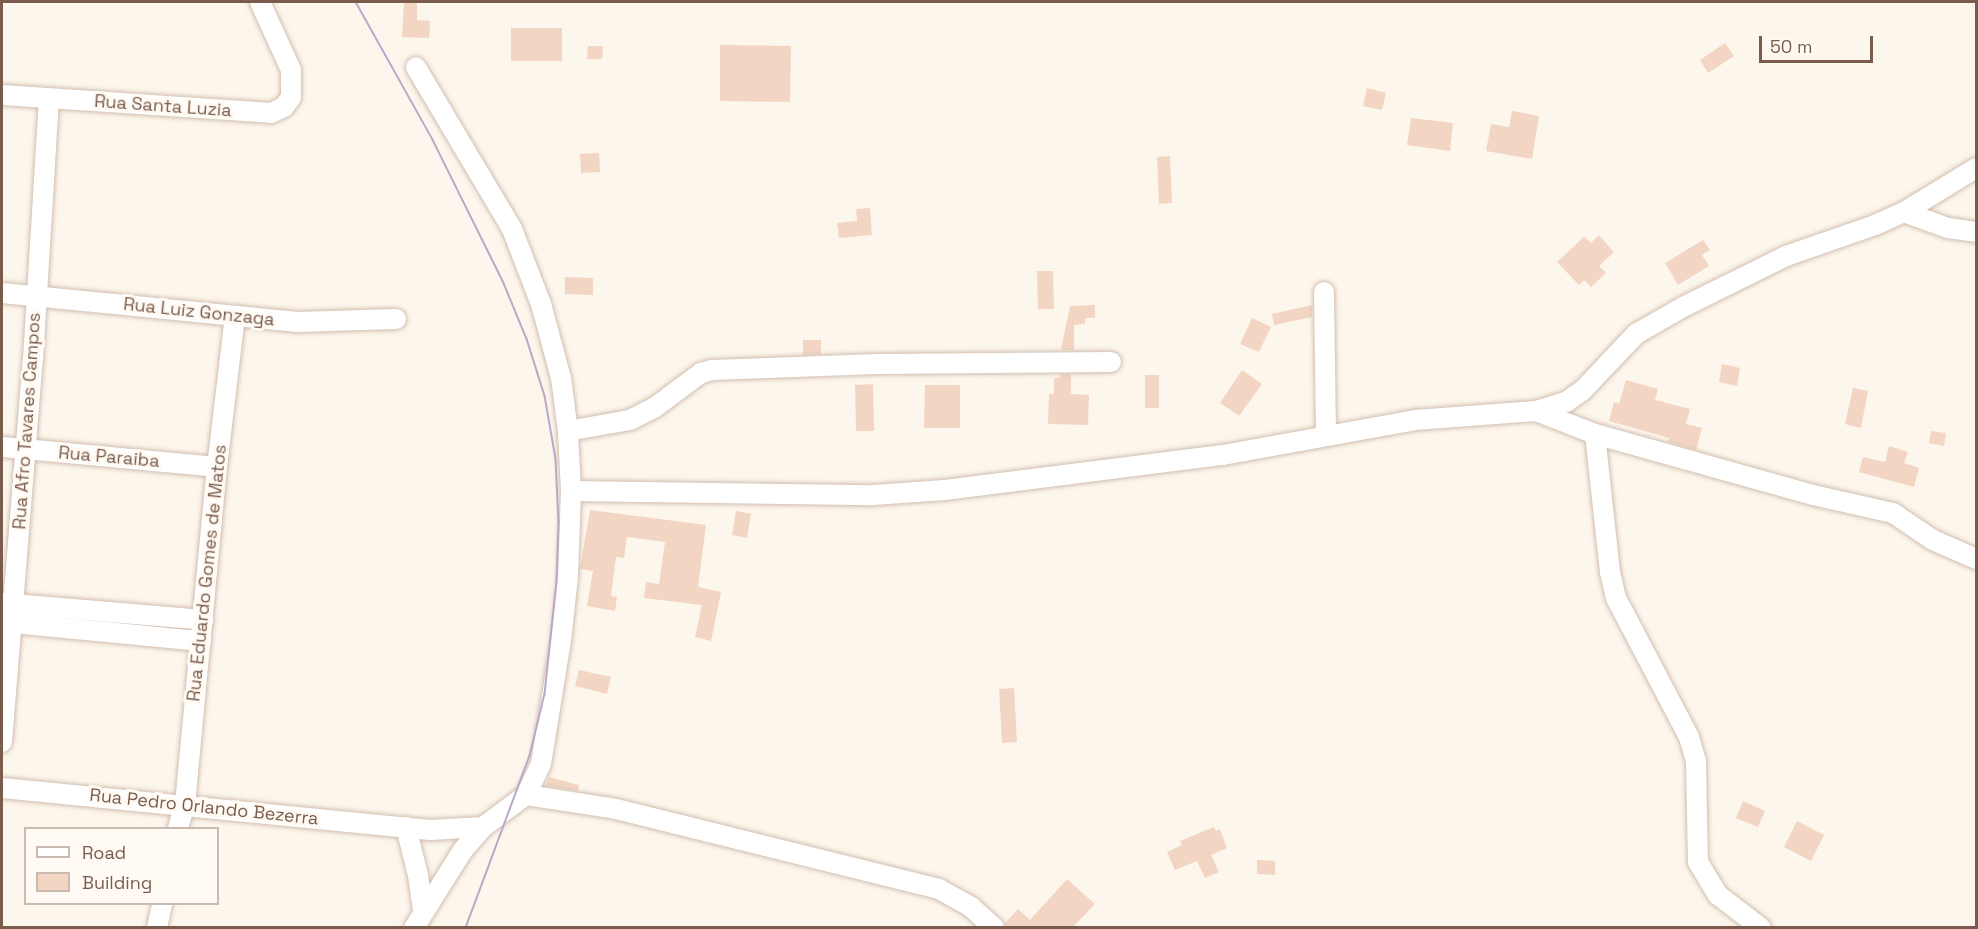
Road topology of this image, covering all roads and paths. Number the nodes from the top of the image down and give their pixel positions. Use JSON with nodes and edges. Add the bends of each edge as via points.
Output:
{"nodes":[{"id":1,"x":260,"y":2,"type":"edge"},
{"id":2,"x":416,"y":67,"type":"dead end"},
{"id":3,"x":2,"y":95,"type":"edge"},
{"id":4,"x":49,"y":99,"type":"junction"},
{"id":5,"x":1977,"y":168,"type":"edge"},
{"id":6,"x":1904,"y":212,"type":"junction"},
{"id":7,"x":1977,"y":232,"type":"edge"},
{"id":8,"x":1324,"y":292,"type":"dead end"},
{"id":9,"x":2,"y":293,"type":"edge"},
{"id":10,"x":36,"y":296,"type":"junction"},
{"id":11,"x":235,"y":316,"type":"junction"},
{"id":12,"x":396,"y":320,"type":"dead end"},
{"id":13,"x":1111,"y":362,"type":"dead end"},
{"id":14,"x":1536,"y":411,"type":"junction"},
{"id":15,"x":568,"y":431,"type":"junction"},
{"id":16,"x":1595,"y":434,"type":"junction"},
{"id":17,"x":1326,"y":436,"type":"junction"},
{"id":18,"x":2,"y":447,"type":"edge"},
{"id":19,"x":25,"y":449,"type":"junction"},
{"id":20,"x":217,"y":467,"type":"junction"},
{"id":21,"x":571,"y":492,"type":"junction"},
{"id":22,"x":1977,"y":559,"type":"edge"},
{"id":23,"x":6,"y":613,"type":"edge"},
{"id":24,"x":203,"y":620,"type":"junction"},
{"id":25,"x":201,"y":641,"type":"junction"},
{"id":26,"x":2,"y":742,"type":"edge"},
{"id":27,"x":2,"y":788,"type":"edge"},
{"id":28,"x":519,"y":801,"type":"junction"},
{"id":29,"x":185,"y":804,"type":"junction"},
{"id":30,"x":178,"y":827,"type":"edge"},
{"id":31,"x":406,"y":827,"type":"junction"},
{"id":32,"x":483,"y":827,"type":"junction"},
{"id":33,"x":162,"y":905,"type":"edge"},
{"id":34,"x":418,"y":920,"type":"edge"},
{"id":35,"x":157,"y":927,"type":"edge"},
{"id":36,"x":994,"y":927,"type":"edge"},
{"id":37,"x":1761,"y":927,"type":"edge"}],
"edges":[{"from":1,"to":4,"type":"street","name":"Rua Santa Luzia","via":[[291,70],[291,97],[284,107],[272,113]]},
{"from":2,"to":15,"type":"street","via":[[512,230],[541,304],[561,378]]},
{"from":3,"to":4,"type":"street","name":"Rua Santa Luzia"},
{"from":4,"to":10,"type":"street","name":"Rua Afro Tavares Campos"},
{"from":5,"to":6,"type":"street"},
{"from":6,"to":7,"type":"street","via":[[1948,228]]},
{"from":6,"to":14,"type":"street","via":[[1786,256],[1683,308],[1636,334],[1583,390],[1566,402]]},
{"from":8,"to":17,"type":"street"},
{"from":9,"to":10,"type":"street","name":"Rua Luiz Gonzaga"},
{"from":10,"to":11,"type":"street","name":"Rua Luiz Gonzaga"},
{"from":10,"to":19,"type":"street","name":"Rua Afro Tavares Campos"},
{"from":11,"to":12,"type":"street","name":"Rua Luiz Gonzaga","via":[[296,322]]},
{"from":11,"to":20,"type":"street","name":"Rua Eduardo Gomes de Matos"},
{"from":13,"to":15,"type":"street","via":[[712,369],[630,420]]},
{"from":14,"to":16,"type":"street"},
{"from":14,"to":17,"type":"street","via":[[1415,420]]},
{"from":15,"to":21,"type":"street"},
{"from":16,"to":22,"type":"street","via":[[1813,495],[1893,513],[1933,540]]},
{"from":16,"to":37,"type":"street","via":[[1616,598],[1689,738],[1696,761],[1698,862],[1718,895]]},
{"from":17,"to":21,"type":"street","via":[[1223,455],[945,490],[873,495]]},
{"from":18,"to":19,"type":"street","name":"Rua Paraiba"},
{"from":19,"to":20,"type":"street","name":"Rua Paraiba"},
{"from":19,"to":23,"type":"street","name":"Rua Afro Tavares Campos"},
{"from":20,"to":24,"type":"street","name":"Rua Eduardo Gomes de Matos"},
{"from":21,"to":28,"type":"street","via":[[568,577],[556,676],[541,764]]},
{"from":23,"to":24,"type":"street"},
{"from":23,"to":25,"type":"street"},
{"from":23,"to":26,"type":"street","name":"Rua Afro Tavares Campos"},
{"from":24,"to":25,"type":"street","name":"Rua Eduardo Gomes de Matos"},
{"from":25,"to":29,"type":"street","name":"Rua Eduardo Gomes de Matos"},
{"from":27,"to":29,"type":"street","name":"Rua Pedro Orlando Bezerra"},
{"from":28,"to":32,"type":"street"},
{"from":28,"to":36,"type":"street","via":[[616,810],[939,890],[971,907]]},
{"from":29,"to":30,"type":"street","name":"Rua Eduardo Gomes de Matos"},
{"from":29,"to":31,"type":"street","name":"Rua Pedro Orlando Bezerra"},
{"from":31,"to":32,"type":"street","name":"Rua Pedro Orlando Bezerra"},
{"from":31,"to":34,"type":"street","via":[[416,866]]},
{"from":32,"to":34,"type":"street","via":[[463,850]]},
{"from":33,"to":35,"type":"street"}]}
